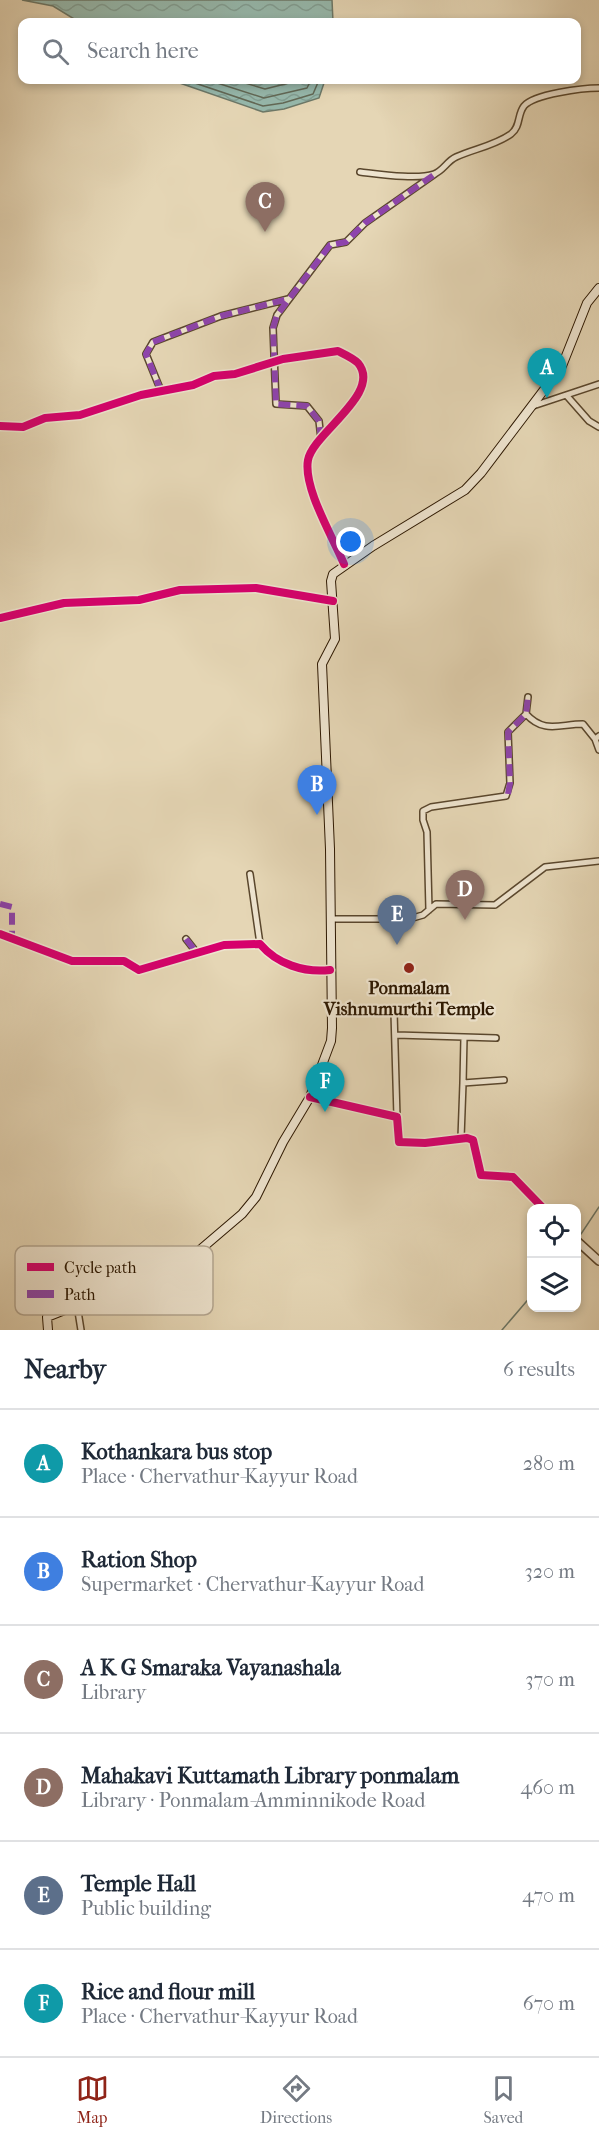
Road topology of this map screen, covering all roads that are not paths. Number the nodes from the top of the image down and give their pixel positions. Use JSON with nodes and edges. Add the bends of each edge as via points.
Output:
{"nodes":[{"id":1,"x":599,"y":88,"type":"edge"},
{"id":2,"x":360,"y":172,"type":"dead end"},
{"id":3,"x":435,"y":174,"type":"junction"},
{"id":4,"x":599,"y":288,"type":"edge"},
{"id":5,"x":288,"y":299,"type":"junction"},
{"id":6,"x":275,"y":361,"type":"junction"},
{"id":7,"x":599,"y":384,"type":"edge"},
{"id":8,"x":161,"y":391,"type":"junction"},
{"id":9,"x":567,"y":396,"type":"junction"},
{"id":10,"x":533,"y":406,"type":"junction"},
{"id":11,"x":0,"y":426,"type":"edge"},
{"id":12,"x":599,"y":427,"type":"edge"},
{"id":13,"x":321,"y":439,"type":"junction"},
{"id":14,"x":344,"y":564,"type":"junction"},
{"id":15,"x":333,"y":601,"type":"junction"},
{"id":16,"x":0,"y":618,"type":"edge"},
{"id":17,"x":528,"y":697,"type":"dead end"},
{"id":18,"x":526,"y":714,"type":"junction"},
{"id":19,"x":597,"y":738,"type":"edge"},
{"id":20,"x":599,"y":750,"type":"edge"},
{"id":21,"x":599,"y":861,"type":"edge"},
{"id":22,"x":250,"y":874,"type":"dead end"},
{"id":23,"x":429,"y":910,"type":"junction"},
{"id":24,"x":331,"y":918,"type":"junction"},
{"id":25,"x":0,"y":934,"type":"edge"},
{"id":26,"x":186,"y":939,"type":"dead end"},
{"id":27,"x":260,"y":944,"type":"junction"},
{"id":28,"x":197,"y":953,"type":"junction"},
{"id":29,"x":330,"y":970,"type":"junction"},
{"id":30,"x":332,"y":1009,"type":"junction"},
{"id":31,"x":396,"y":1035,"type":"junction"},
{"id":32,"x":464,"y":1037,"type":"junction"},
{"id":33,"x":496,"y":1038,"type":"dead end"},
{"id":34,"x":504,"y":1080,"type":"dead end"},
{"id":35,"x":463,"y":1083,"type":"junction"},
{"id":36,"x":310,"y":1098,"type":"junction"},
{"id":37,"x":397,"y":1117,"type":"junction"},
{"id":38,"x":461,"y":1138,"type":"junction"},
{"id":39,"x":538,"y":1204,"type":"edge"},
{"id":40,"x":581,"y":1244,"type":"edge"},
{"id":41,"x":204,"y":1246,"type":"edge"},
{"id":42,"x":599,"y":1262,"type":"edge"},
{"id":43,"x":52,"y":1315,"type":"edge"},
{"id":44,"x":79,"y":1315,"type":"edge"},
{"id":45,"x":48,"y":1330,"type":"edge"},
{"id":46,"x":81,"y":1330,"type":"edge"}],
"edges":[{"from":1,"to":3,"type":"street","via":[[533,99],[521,110],[514,132],[454,158]]},
{"from":2,"to":3,"type":"street"},
{"from":3,"to":5,"type":"street","via":[[364,223],[346,243],[330,244]]},
{"from":4,"to":10,"type":"main road","via":[[587,303],[562,366]]},
{"from":5,"to":6,"type":"street","via":[[273,328]]},
{"from":5,"to":8,"type":"street","via":[[221,316],[153,342],[146,354]]},
{"from":6,"to":8,"type":"street"},
{"from":6,"to":13,"type":"street","via":[[276,404],[308,406],[319,421]]},
{"from":6,"to":13,"type":"street","via":[[338,351],[358,363],[363,376],[361,389]]},
{"from":7,"to":9,"type":"street"},
{"from":8,"to":11,"type":"street","via":[[80,415],[45,418],[23,427]]},
{"from":9,"to":10,"type":"street"},
{"from":9,"to":12,"type":"street"},
{"from":10,"to":14,"type":"main road","via":[[465,490]]},
{"from":13,"to":14,"type":"street","via":[[308,460],[309,488]]},
{"from":14,"to":15,"type":"main road","via":[[333,574]]},
{"from":15,"to":16,"type":"street","via":[[256,588],[189,590],[139,600],[63,603]]},
{"from":15,"to":24,"type":"main road","via":[[335,639],[322,664]]},
{"from":17,"to":18,"type":"street"},
{"from":18,"to":19,"type":"street","via":[[544,728],[583,724]]},
{"from":18,"to":23,"type":"street","via":[[508,732],[510,783],[506,796],[423,811]]},
{"from":19,"to":20,"type":"street"},
{"from":21,"to":23,"type":"street","via":[[545,867],[495,905],[436,904]]},
{"from":22,"to":27,"type":"street"},
{"from":23,"to":24,"type":"street","via":[[409,920]]},
{"from":24,"to":29,"type":"main road"},
{"from":25,"to":28,"type":"street","via":[[72,960],[124,962],[139,970]]},
{"from":26,"to":28,"type":"street"},
{"from":27,"to":28,"type":"street","via":[[224,945]]},
{"from":27,"to":29,"type":"street","via":[[295,968]]},
{"from":29,"to":30,"type":"main road"},
{"from":30,"to":31,"type":"street","via":[[393,1012]]},
{"from":30,"to":36,"type":"main road","via":[[331,1041]]},
{"from":31,"to":32,"type":"street"},
{"from":31,"to":37,"type":"street"},
{"from":32,"to":33,"type":"street"},
{"from":32,"to":35,"type":"street"},
{"from":34,"to":35,"type":"street"},
{"from":35,"to":38,"type":"street"},
{"from":36,"to":37,"type":"street"},
{"from":36,"to":41,"type":"main road","via":[[251,1204]]},
{"from":37,"to":38,"type":"street","via":[[399,1142]]},
{"from":38,"to":39,"type":"street","via":[[473,1140],[481,1175],[513,1178]]},
{"from":40,"to":42,"type":"street"},
{"from":43,"to":45,"type":"main road","via":[[47,1317]]},
{"from":44,"to":46,"type":"street"}]}
